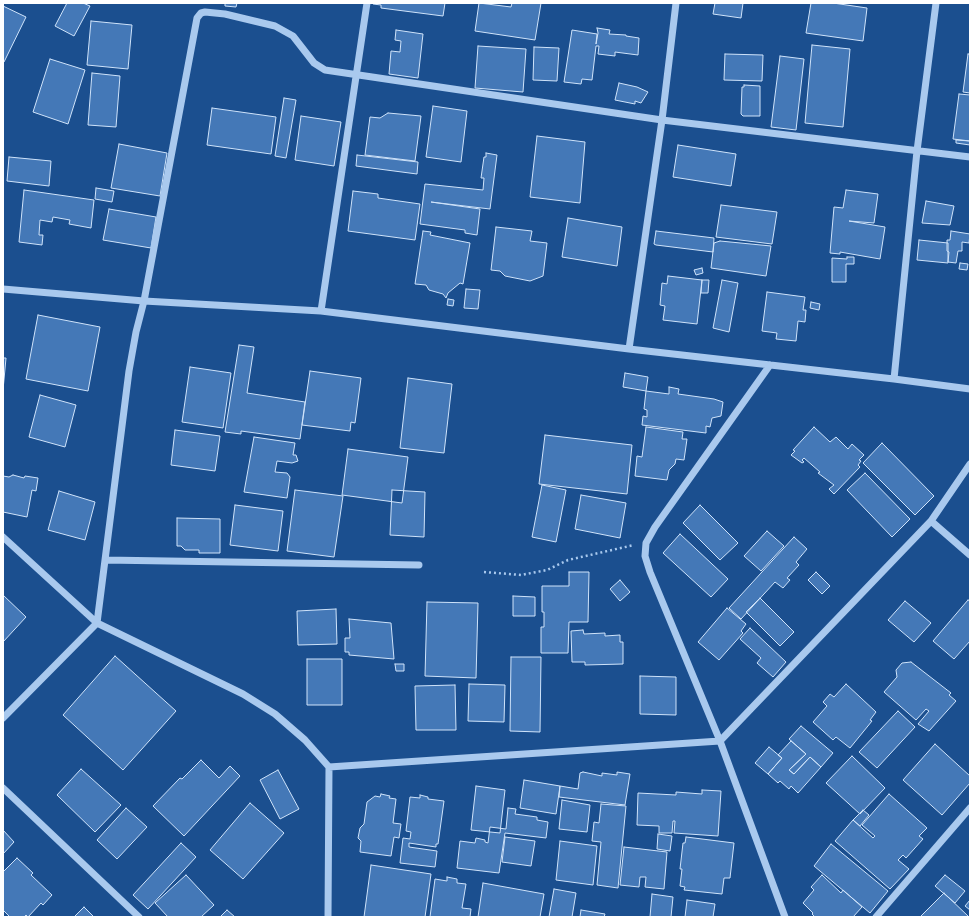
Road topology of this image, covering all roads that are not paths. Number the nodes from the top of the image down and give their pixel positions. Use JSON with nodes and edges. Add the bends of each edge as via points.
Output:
{"nodes":[{"id":1,"x":367,"y":3,"type":"edge"},
{"id":2,"x":676,"y":3,"type":"edge"},
{"id":3,"x":936,"y":3,"type":"edge"},
{"id":4,"x":357,"y":75,"type":"junction"},
{"id":5,"x":662,"y":120,"type":"junction"},
{"id":6,"x":917,"y":151,"type":"junction"},
{"id":7,"x":970,"y":157,"type":"edge"},
{"id":8,"x":3,"y":289,"type":"edge"},
{"id":9,"x":144,"y":301,"type":"junction"},
{"id":10,"x":321,"y":311,"type":"junction"},
{"id":11,"x":629,"y":349,"type":"junction"},
{"id":12,"x":770,"y":364,"type":"junction"},
{"id":13,"x":894,"y":379,"type":"junction"},
{"id":14,"x":970,"y":390,"type":"edge"},
{"id":15,"x":970,"y":464,"type":"edge"},
{"id":16,"x":931,"y":521,"type":"junction"},
{"id":17,"x":3,"y":537,"type":"edge"},
{"id":18,"x":970,"y":555,"type":"edge"},
{"id":19,"x":105,"y":560,"type":"junction"},
{"id":20,"x":419,"y":564,"type":"dead end"},
{"id":21,"x":97,"y":623,"type":"junction"},
{"id":22,"x":3,"y":718,"type":"edge"},
{"id":23,"x":720,"y":741,"type":"junction"},
{"id":24,"x":329,"y":767,"type":"junction"},
{"id":25,"x":3,"y":788,"type":"edge"},
{"id":26,"x":970,"y":808,"type":"edge"},
{"id":27,"x":140,"y":917,"type":"edge"},
{"id":28,"x":328,"y":917,"type":"edge"},
{"id":29,"x":785,"y":917,"type":"edge"},
{"id":30,"x":876,"y":917,"type":"edge"}],
"edges":[{"from":1,"to":4,"type":"street"},
{"from":2,"to":5,"type":"street"},
{"from":3,"to":6,"type":"street"},
{"from":4,"to":5,"type":"street"},
{"from":4,"to":9,"type":"street","via":[[320,67],[293,36],[275,26],[225,14],[201,13],[197,18]]},
{"from":4,"to":10,"type":"street"},
{"from":5,"to":6,"type":"street"},
{"from":5,"to":11,"type":"street"},
{"from":6,"to":7,"type":"street"},
{"from":6,"to":13,"type":"street"},
{"from":8,"to":9,"type":"street"},
{"from":9,"to":10,"type":"street"},
{"from":9,"to":19,"type":"street","via":[[129,371]]},
{"from":10,"to":11,"type":"street"},
{"from":11,"to":12,"type":"street"},
{"from":12,"to":13,"type":"street"},
{"from":12,"to":23,"type":"street","via":[[646,543],[645,556],[650,572]]},
{"from":13,"to":14,"type":"street"},
{"from":15,"to":16,"type":"street"},
{"from":16,"to":18,"type":"street"},
{"from":16,"to":23,"type":"street"},
{"from":17,"to":21,"type":"street"},
{"from":19,"to":20,"type":"street"},
{"from":19,"to":21,"type":"street"},
{"from":21,"to":22,"type":"street"},
{"from":21,"to":24,"type":"street","via":[[243,694],[275,714],[305,740]]},
{"from":23,"to":24,"type":"street"},
{"from":23,"to":29,"type":"street"},
{"from":24,"to":28,"type":"street"},
{"from":25,"to":27,"type":"street"},
{"from":26,"to":30,"type":"street"}]}
